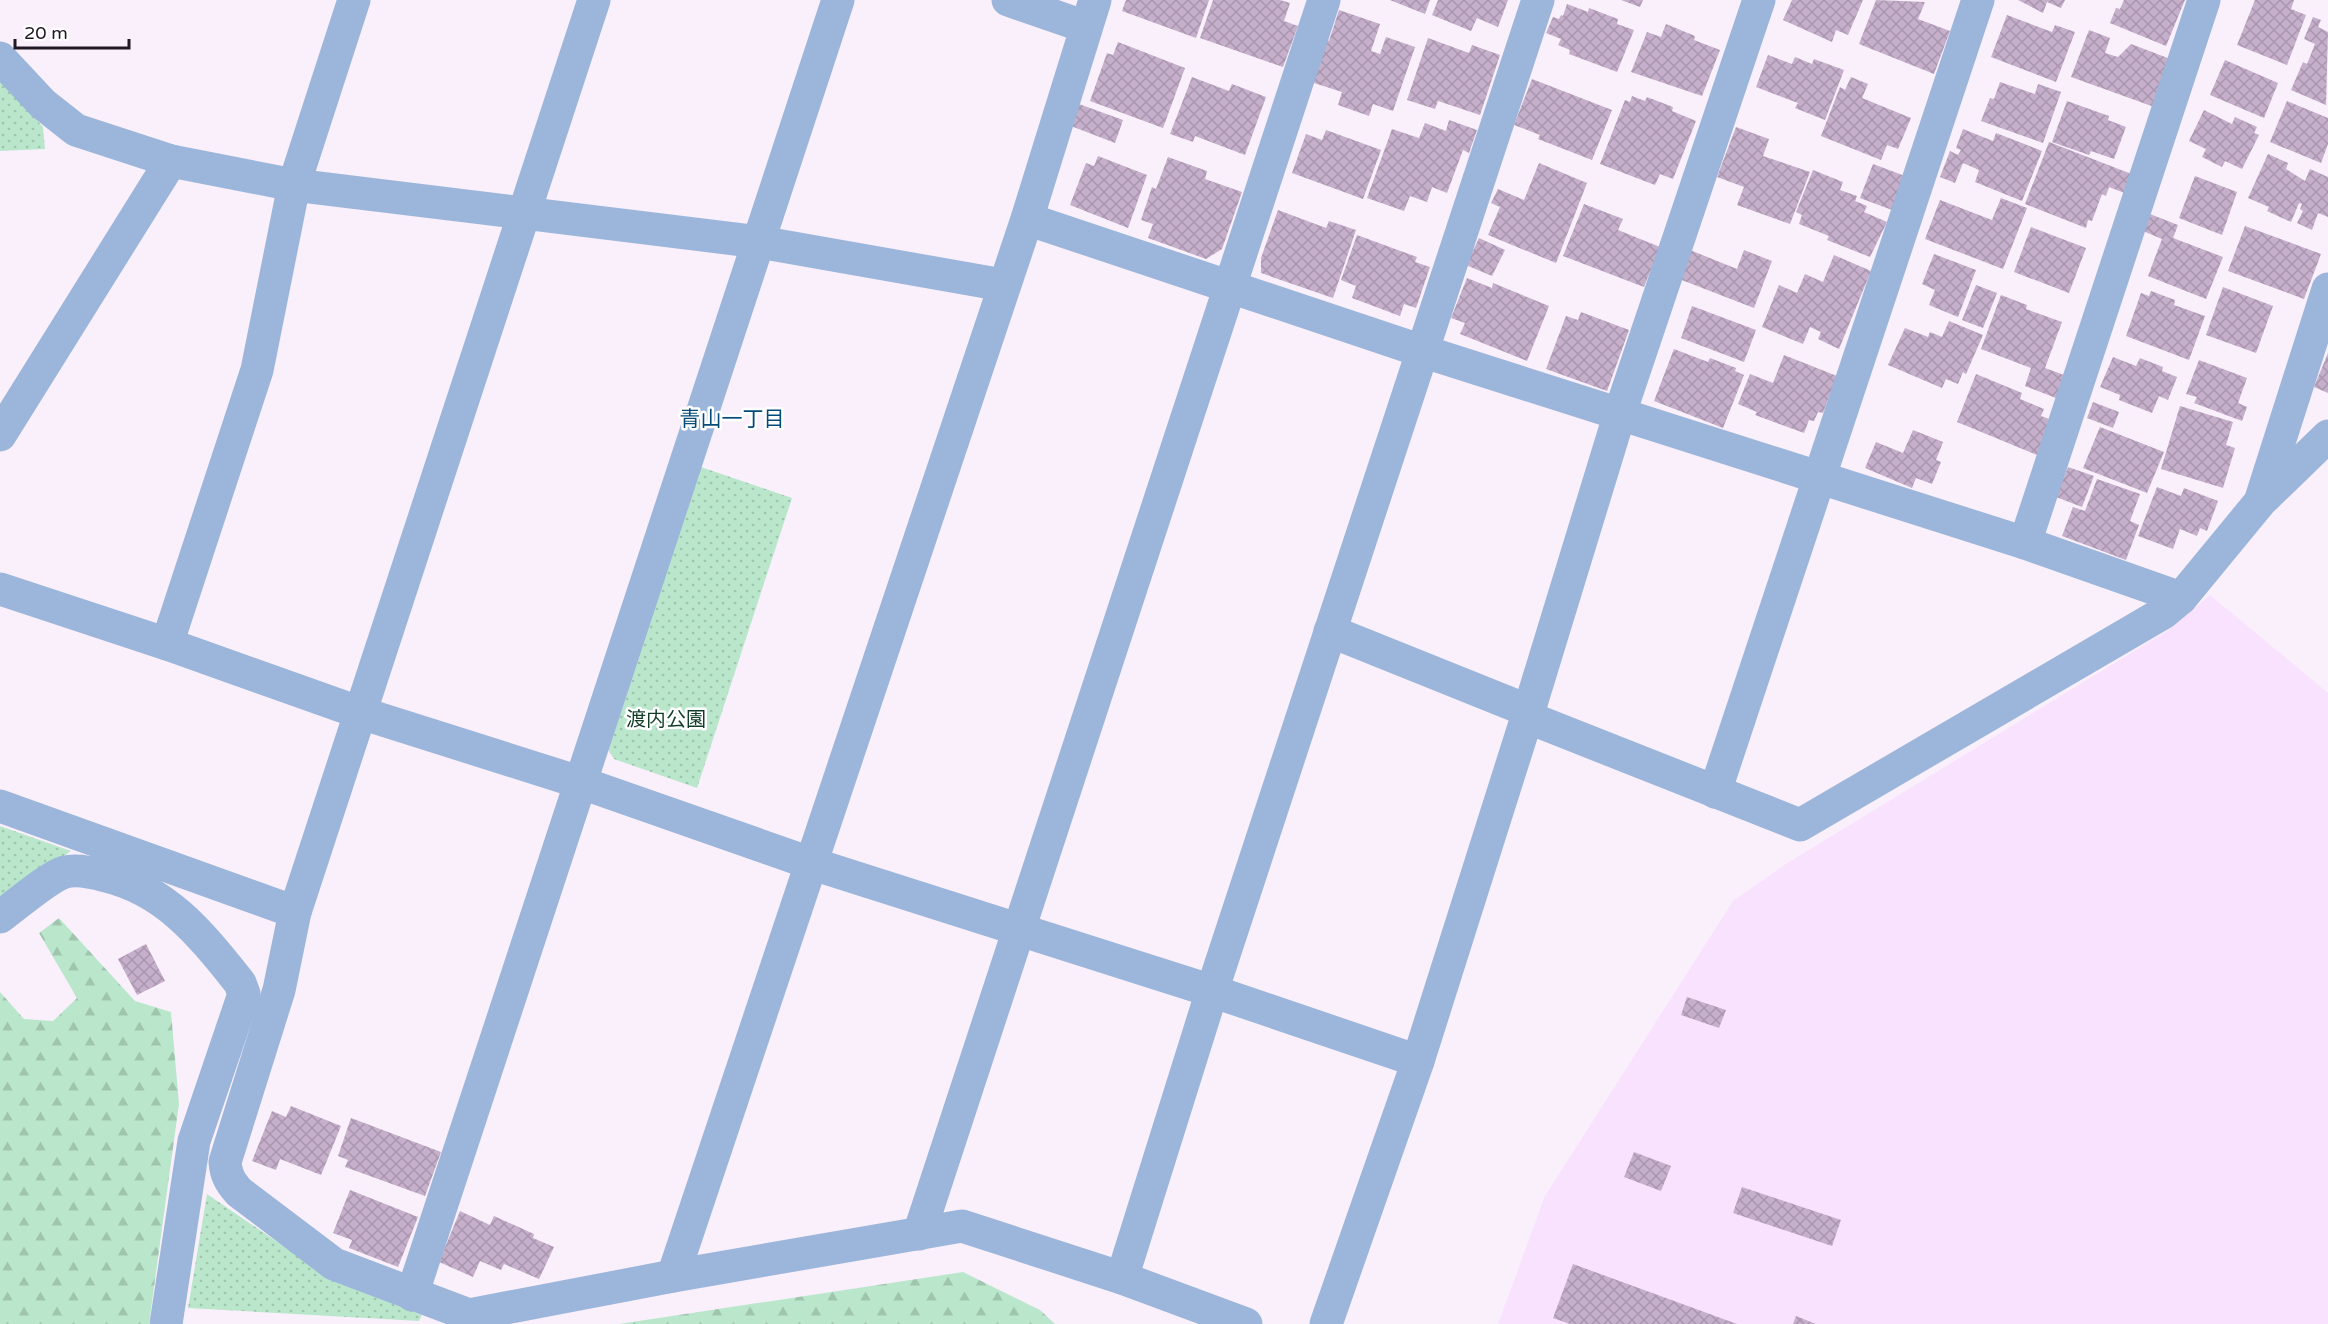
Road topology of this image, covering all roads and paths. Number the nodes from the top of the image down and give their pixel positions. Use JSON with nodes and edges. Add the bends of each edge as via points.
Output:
{"nodes":[{"id":1,"x":594,"y":0,"type":"edge"},
{"id":2,"x":838,"y":0,"type":"edge"},
{"id":3,"x":1008,"y":0,"type":"edge"},
{"id":4,"x":1324,"y":0,"type":"edge"},
{"id":5,"x":1538,"y":0,"type":"edge"},
{"id":6,"x":1759,"y":0,"type":"edge"},
{"id":7,"x":1978,"y":0,"type":"edge"},
{"id":8,"x":2204,"y":0,"type":"edge"},
{"id":9,"x":350,"y":1,"type":"edge"},
{"id":10,"x":1090,"y":13,"type":"edge"},
{"id":11,"x":0,"y":58,"type":"edge"},
{"id":12,"x":171,"y":161,"type":"junction"},
{"id":13,"x":294,"y":185,"type":"junction"},
{"id":14,"x":521,"y":215,"type":"junction"},
{"id":15,"x":1027,"y":219,"type":"junction"},
{"id":16,"x":759,"y":242,"type":"junction"},
{"id":17,"x":1003,"y":285,"type":"junction"},
{"id":18,"x":1231,"y":287,"type":"junction"},
{"id":19,"x":2328,"y":289,"type":"edge"},
{"id":20,"x":1422,"y":351,"type":"junction"},
{"id":21,"x":1620,"y":413,"type":"junction"},
{"id":22,"x":0,"y":435,"type":"edge"},
{"id":23,"x":2328,"y":436,"type":"edge"},
{"id":24,"x":1820,"y":478,"type":"junction"},
{"id":25,"x":2260,"y":502,"type":"junction"},
{"id":26,"x":2025,"y":543,"type":"junction"},
{"id":27,"x":0,"y":588,"type":"edge"},
{"id":28,"x":2181,"y":598,"type":"junction"},
{"id":29,"x":1330,"y":631,"type":"junction"},
{"id":30,"x":167,"y":644,"type":"junction"},
{"id":31,"x":360,"y":713,"type":"junction"},
{"id":32,"x":1528,"y":714,"type":"junction"},
{"id":33,"x":579,"y":782,"type":"junction"},
{"id":34,"x":1715,"y":792,"type":"junction"},
{"id":35,"x":0,"y":806,"type":"edge"},
{"id":36,"x":813,"y":864,"type":"junction"},
{"id":37,"x":295,"y":912,"type":"junction"},
{"id":38,"x":0,"y":916,"type":"edge"},
{"id":39,"x":1017,"y":930,"type":"junction"},
{"id":40,"x":1212,"y":992,"type":"junction"},
{"id":41,"x":1418,"y":1061,"type":"junction"},
{"id":42,"x":919,"y":1234,"type":"junction"},
{"id":43,"x":674,"y":1275,"type":"junction"},
{"id":44,"x":1122,"y":1278,"type":"junction"},
{"id":45,"x":412,"y":1294,"type":"junction"},
{"id":46,"x":166,"y":1324,"type":"edge"},
{"id":47,"x":1246,"y":1324,"type":"edge"},
{"id":48,"x":1326,"y":1324,"type":"edge"}],
"edges":[{"from":1,"to":14,"type":"street"},
{"from":2,"to":16,"type":"street"},
{"from":3,"to":10,"type":"street"},
{"from":4,"to":18,"type":"street"},
{"from":5,"to":20,"type":"street"},
{"from":6,"to":21,"type":"street"},
{"from":7,"to":24,"type":"street"},
{"from":8,"to":26,"type":"street"},
{"from":9,"to":13,"type":"street"},
{"from":10,"to":15,"type":"street"},
{"from":11,"to":12,"type":"street","via":[[43,104],[76,129]]},
{"from":12,"to":13,"type":"street"},
{"from":12,"to":22,"type":"street"},
{"from":13,"to":14,"type":"street"},
{"from":13,"to":30,"type":"street","via":[[257,370]]},
{"from":14,"to":16,"type":"street"},
{"from":14,"to":31,"type":"street"},
{"from":15,"to":17,"type":"street"},
{"from":15,"to":18,"type":"street"},
{"from":16,"to":17,"type":"street"},
{"from":16,"to":33,"type":"street"},
{"from":17,"to":36,"type":"street"},
{"from":18,"to":20,"type":"street"},
{"from":18,"to":39,"type":"street"},
{"from":19,"to":25,"type":"street"},
{"from":20,"to":21,"type":"street"},
{"from":20,"to":29,"type":"street"},
{"from":21,"to":24,"type":"street"},
{"from":21,"to":32,"type":"street"},
{"from":23,"to":25,"type":"street"},
{"from":24,"to":26,"type":"street"},
{"from":24,"to":34,"type":"street"},
{"from":25,"to":28,"type":"street"},
{"from":26,"to":28,"type":"street"},
{"from":27,"to":30,"type":"street"},
{"from":28,"to":34,"type":"street","via":[[2163,613],[1800,825]]},
{"from":29,"to":32,"type":"street"},
{"from":29,"to":40,"type":"street"},
{"from":30,"to":31,"type":"street"},
{"from":31,"to":33,"type":"street"},
{"from":31,"to":37,"type":"street"},
{"from":32,"to":34,"type":"street"},
{"from":32,"to":41,"type":"street"},
{"from":33,"to":36,"type":"street"},
{"from":33,"to":45,"type":"street"},
{"from":35,"to":37,"type":"street"},
{"from":36,"to":39,"type":"street"},
{"from":36,"to":43,"type":"street"},
{"from":37,"to":45,"type":"street","via":[[279,990],[229,1146],[226,1173],[239,1192],[333,1264]]},
{"from":38,"to":46,"type":"street","via":[[66,871],[130,882],[166,902],[196,928],[240,983],[244,994],[194,1140]]},
{"from":39,"to":40,"type":"street"},
{"from":39,"to":42,"type":"street"},
{"from":40,"to":41,"type":"street"},
{"from":40,"to":44,"type":"street"},
{"from":41,"to":48,"type":"street"},
{"from":42,"to":43,"type":"street"},
{"from":42,"to":44,"type":"street","via":[[962,1226]]},
{"from":43,"to":45,"type":"street","via":[[469,1315]]},
{"from":44,"to":47,"type":"street"}]}
